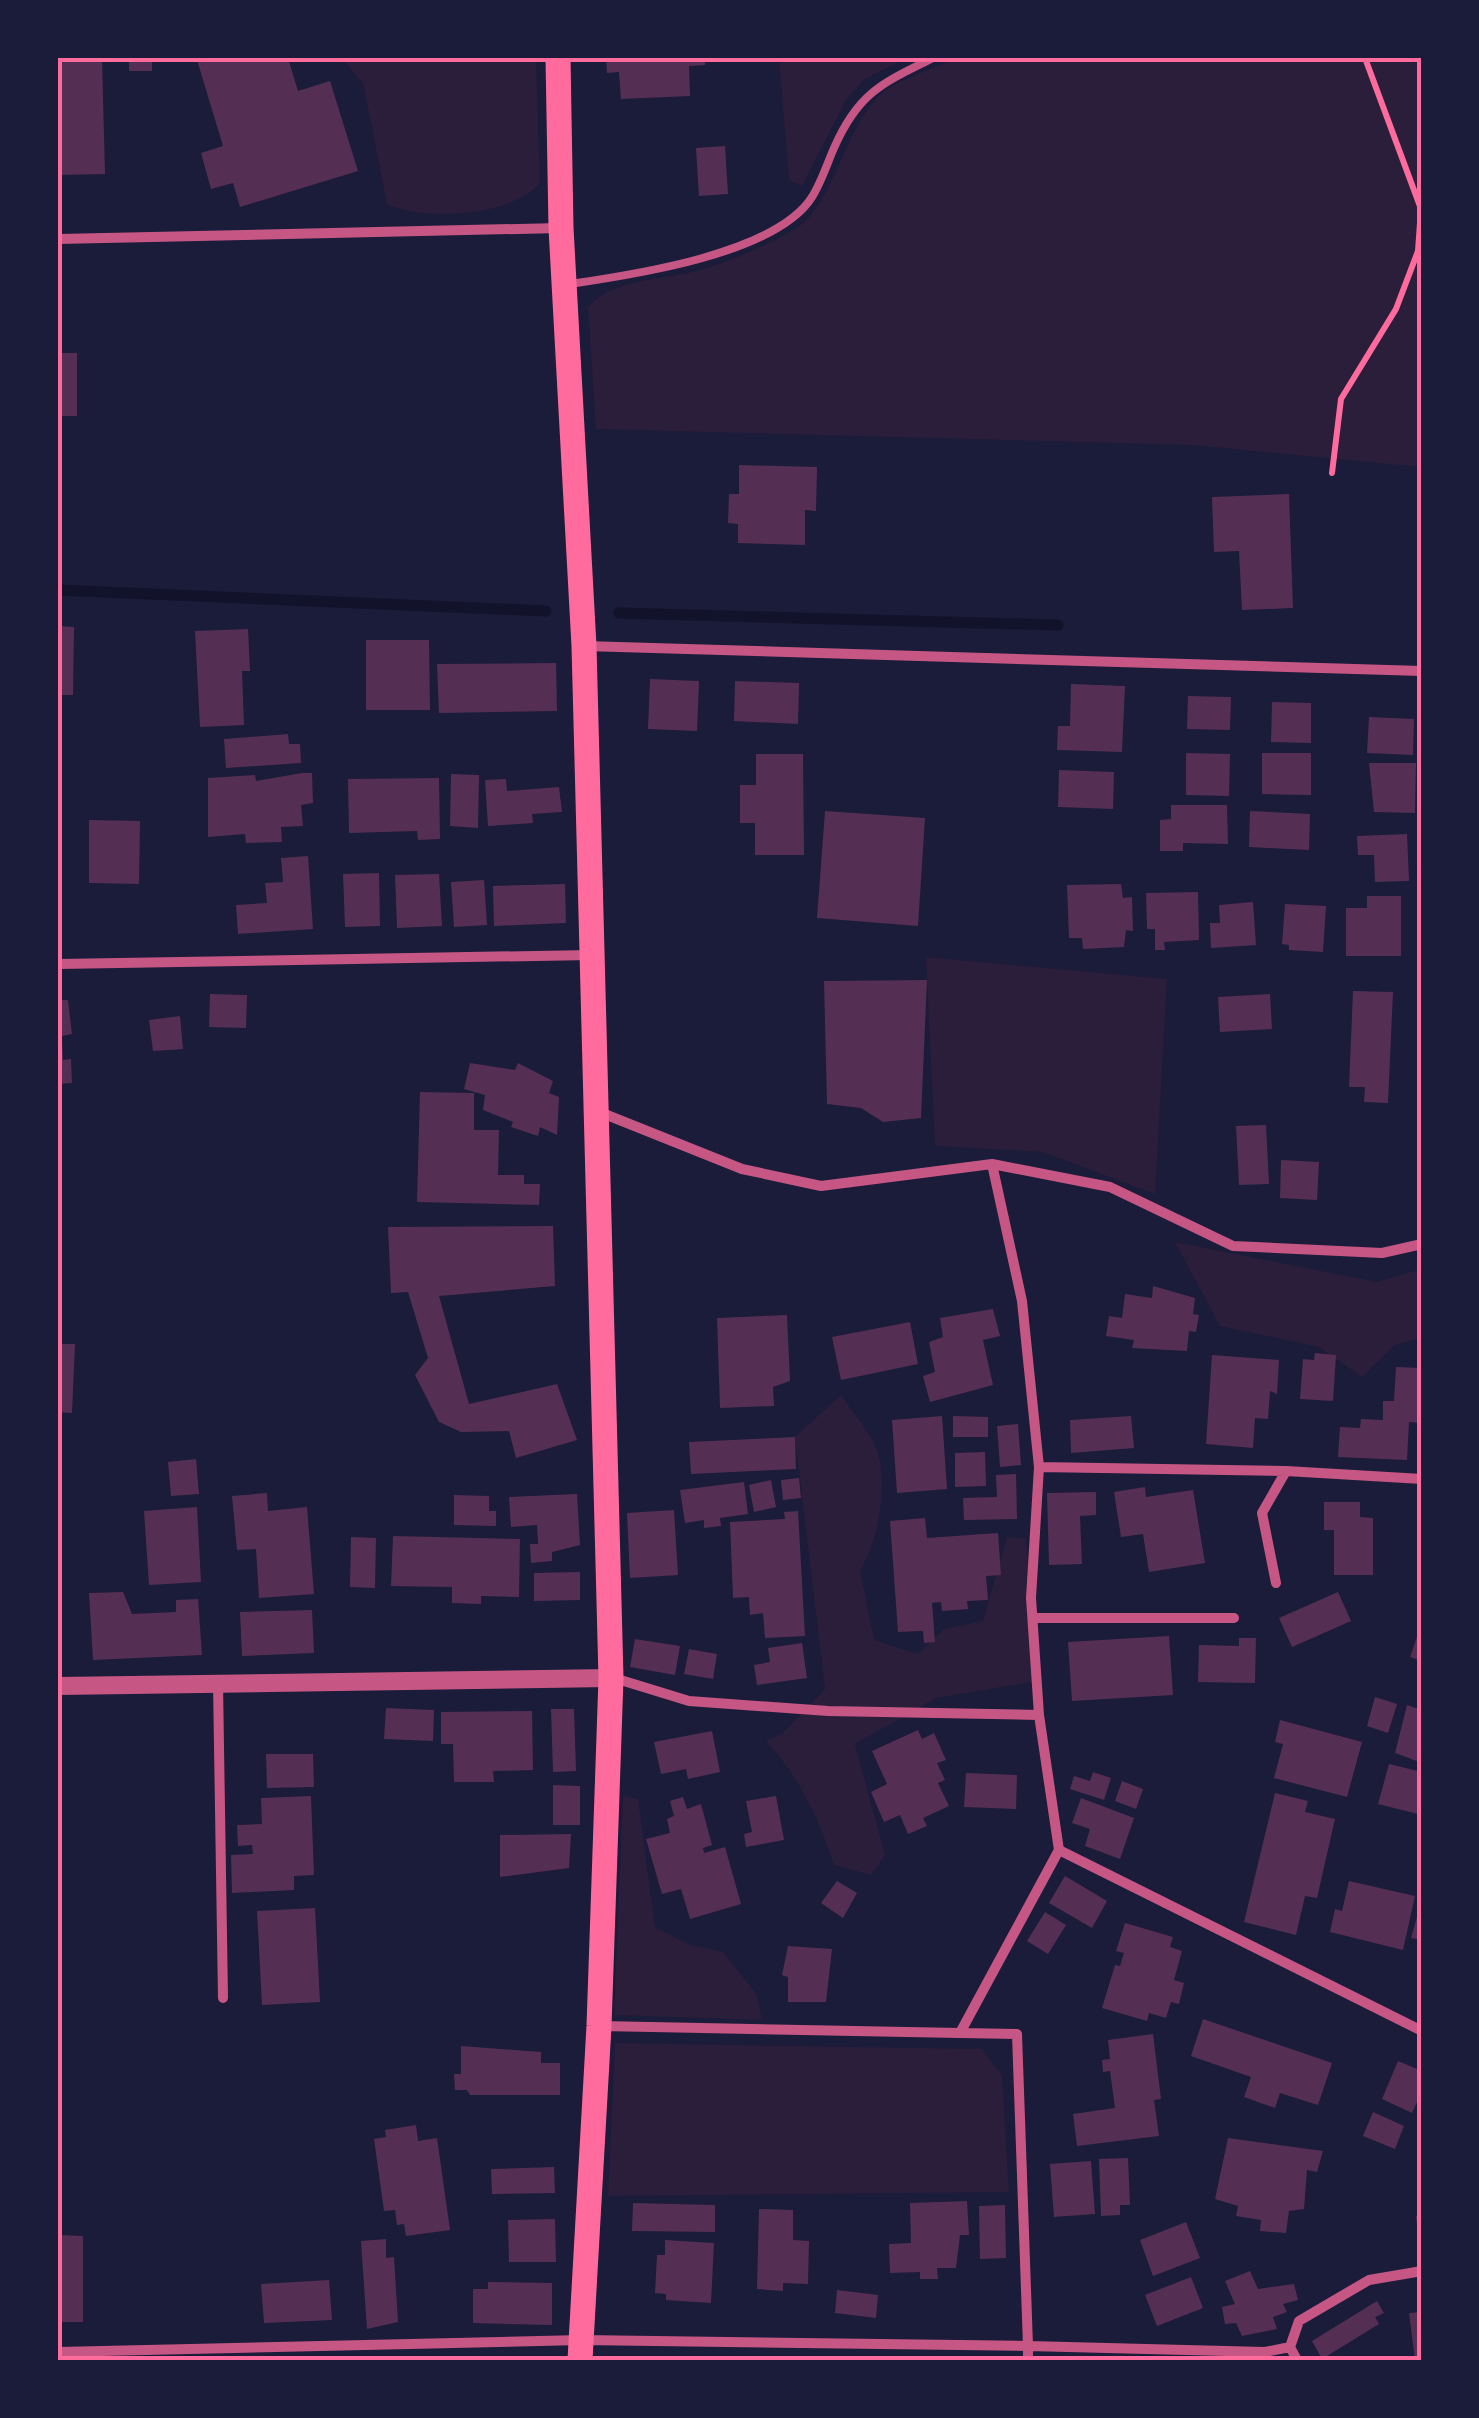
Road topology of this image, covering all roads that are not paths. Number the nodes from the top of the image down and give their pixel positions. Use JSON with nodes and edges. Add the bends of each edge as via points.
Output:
{"nodes":[{"id":1,"x":558,"y":58,"type":"edge"},
{"id":2,"x":933,"y":58,"type":"edge"},
{"id":3,"x":561,"y":228,"type":"junction"},
{"id":4,"x":58,"y":239,"type":"edge"},
{"id":5,"x":565,"y":285,"type":"junction"},
{"id":6,"x":584,"y":646,"type":"junction"},
{"id":7,"x":1422,"y":671,"type":"edge"},
{"id":8,"x":592,"y":955,"type":"junction"},
{"id":9,"x":58,"y":964,"type":"edge"},
{"id":10,"x":596,"y":1111,"type":"junction"},
{"id":11,"x":992,"y":1164,"type":"junction"},
{"id":12,"x":1422,"y":1244,"type":"edge"},
{"id":13,"x":1039,"y":1467,"type":"junction"},
{"id":14,"x":1286,"y":1470,"type":"junction"},
{"id":15,"x":1422,"y":1479,"type":"edge"},
{"id":16,"x":1276,"y":1582,"type":"dead end"},
{"id":17,"x":1033,"y":1618,"type":"junction"},
{"id":18,"x":1234,"y":1618,"type":"dead end"},
{"id":19,"x":611,"y":1678,"type":"junction"},
{"id":20,"x":218,"y":1684,"type":"junction"},
{"id":21,"x":58,"y":1686,"type":"edge"},
{"id":22,"x":1039,"y":1716,"type":"junction"},
{"id":23,"x":1059,"y":1850,"type":"junction"},
{"id":24,"x":223,"y":1998,"type":"dead end"},
{"id":25,"x":598,"y":2026,"type":"junction"},
{"id":26,"x":1422,"y":2030,"type":"edge"},
{"id":27,"x":960,"y":2033,"type":"junction"},
{"id":28,"x":1422,"y":2271,"type":"edge"},
{"id":29,"x":1028,"y":2346,"type":"junction"},
{"id":30,"x":1290,"y":2346,"type":"junction"},
{"id":31,"x":580,"y":2350,"type":"edge"},
{"id":32,"x":58,"y":2352,"type":"edge"},
{"id":33,"x":1028,"y":2360,"type":"edge"},
{"id":34,"x":1297,"y":2360,"type":"edge"}],
"edges":[{"from":1,"to":3,"type":"main road"},
{"from":2,"to":5,"type":"lane","via":[[876,86],[856,105],[812,197],[792,220],[668,269]]},
{"from":3,"to":4,"type":"street"},
{"from":3,"to":5,"type":"main road"},
{"from":5,"to":6,"type":"main road"},
{"from":6,"to":7,"type":"street"},
{"from":6,"to":8,"type":"main road"},
{"from":8,"to":9,"type":"street"},
{"from":8,"to":10,"type":"main road"},
{"from":10,"to":11,"type":"street","via":[[742,1169],[821,1186]]},
{"from":10,"to":19,"type":"main road"},
{"from":11,"to":12,"type":"street","via":[[1110,1187],[1233,1246],[1382,1253]]},
{"from":11,"to":13,"type":"street","via":[[1022,1301]]},
{"from":13,"to":14,"type":"street"},
{"from":13,"to":17,"type":"street"},
{"from":14,"to":15,"type":"street"},
{"from":14,"to":16,"type":"street","via":[[1262,1514]]},
{"from":17,"to":18,"type":"street"},
{"from":17,"to":22,"type":"street"},
{"from":19,"to":20,"type":"street"},
{"from":19,"to":22,"type":"street","via":[[690,1701]]},
{"from":19,"to":25,"type":"main road"},
{"from":20,"to":21,"type":"street"},
{"from":20,"to":24,"type":"street"},
{"from":22,"to":23,"type":"street"},
{"from":23,"to":26,"type":"street"},
{"from":23,"to":27,"type":"street"},
{"from":25,"to":27,"type":"street"},
{"from":25,"to":31,"type":"main road"},
{"from":27,"to":29,"type":"street","via":[[1017,2034]]},
{"from":28,"to":30,"type":"street","via":[[1369,2280],[1299,2322]]},
{"from":29,"to":30,"type":"street","via":[[1265,2352]]},
{"from":29,"to":31,"type":"street"},
{"from":29,"to":33,"type":"street"},
{"from":30,"to":34,"type":"street"},
{"from":31,"to":32,"type":"street"}]}
